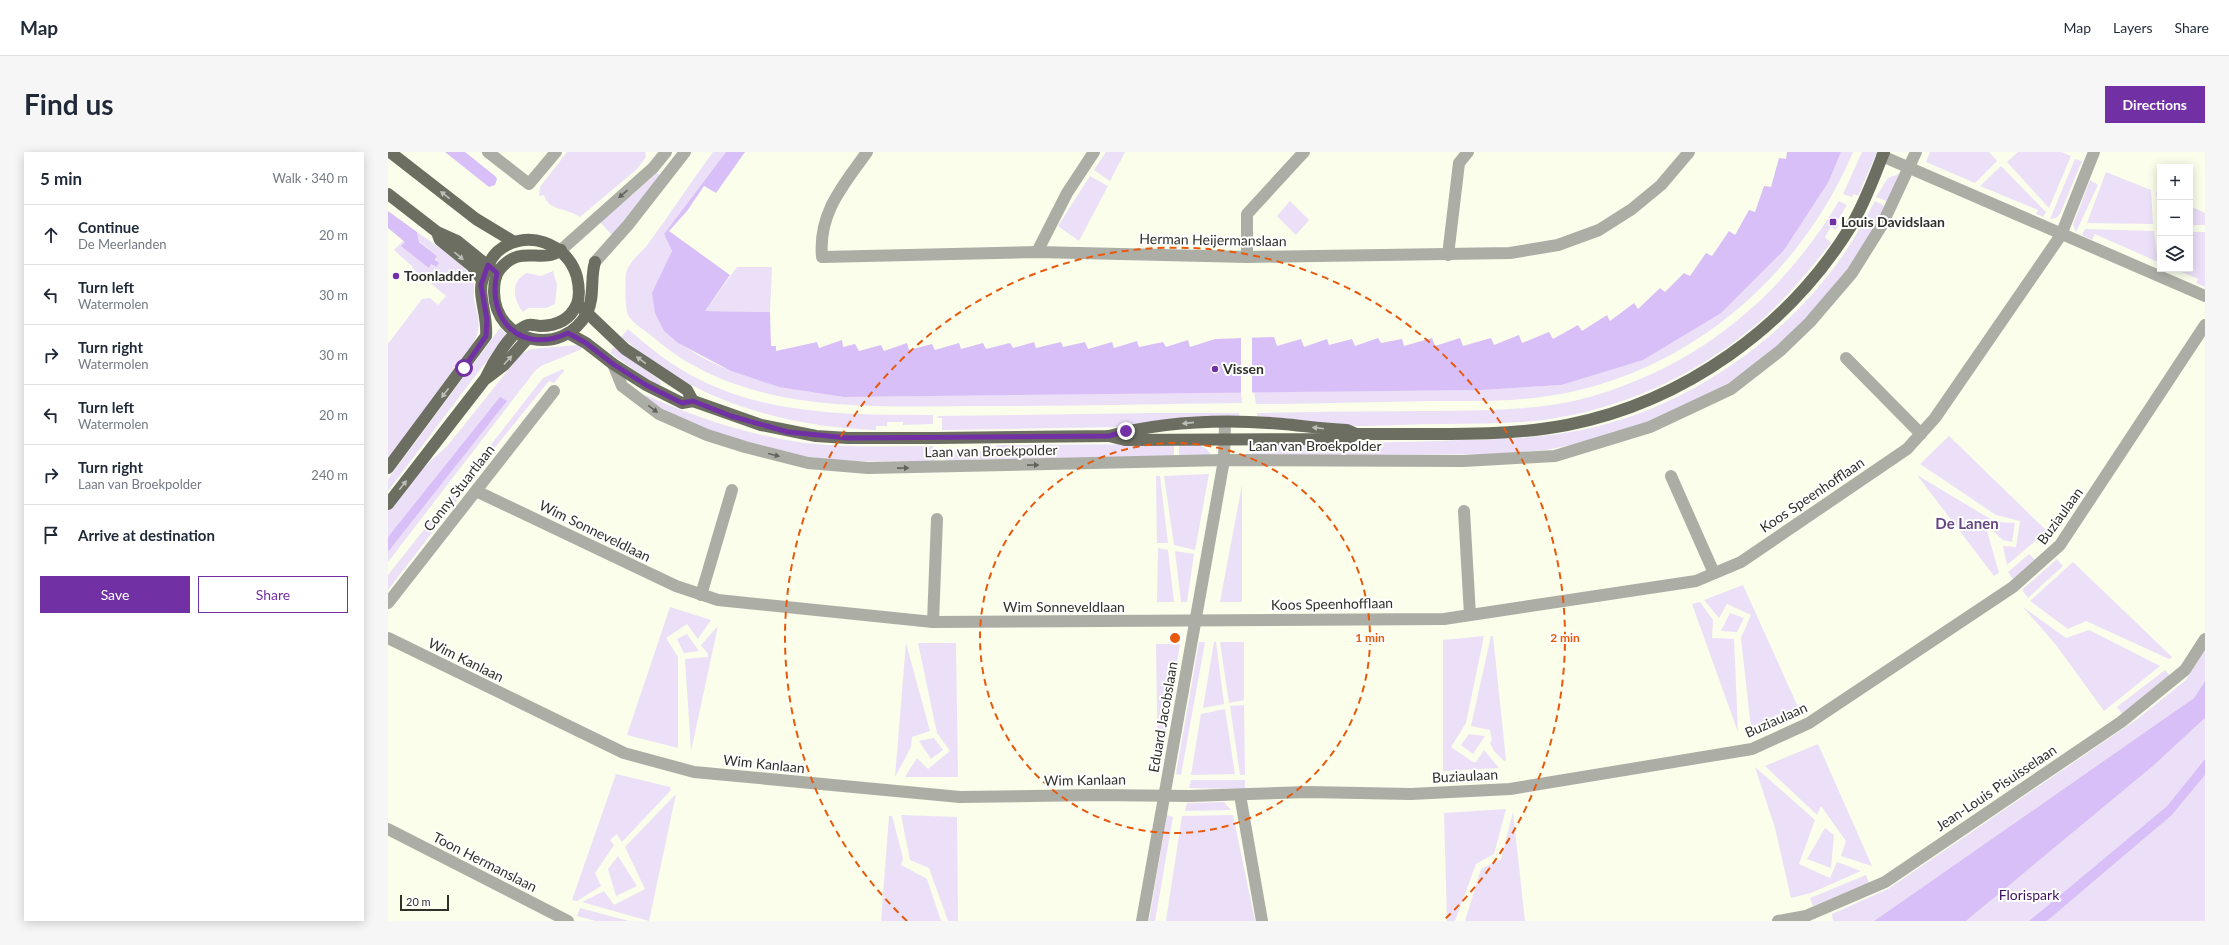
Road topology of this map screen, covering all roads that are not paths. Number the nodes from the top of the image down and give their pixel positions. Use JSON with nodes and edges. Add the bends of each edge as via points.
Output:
{"nodes":[{"id":1,"x":390,"y":152,"type":"edge"},
{"id":2,"x":488,"y":152,"type":"edge"},
{"id":3,"x":556,"y":152,"type":"edge"},
{"id":4,"x":666,"y":152,"type":"edge"},
{"id":5,"x":867,"y":152,"type":"edge"},
{"id":6,"x":1094,"y":152,"type":"edge"},
{"id":7,"x":1304,"y":152,"type":"edge"},
{"id":8,"x":1468,"y":152,"type":"edge"},
{"id":9,"x":1689,"y":152,"type":"edge"},
{"id":10,"x":1916,"y":152,"type":"edge"},
{"id":11,"x":2094,"y":152,"type":"edge"},
{"id":12,"x":681,"y":154,"type":"edge"},
{"id":13,"x":1883,"y":154,"type":"edge"},
{"id":14,"x":1908,"y":169,"type":"junction"},
{"id":15,"x":388,"y":194,"type":"edge"},
{"id":16,"x":437,"y":232,"type":"junction"},
{"id":17,"x":2061,"y":235,"type":"junction"},
{"id":18,"x":514,"y":242,"type":"junction"},
{"id":19,"x":561,"y":250,"type":"junction"},
{"id":20,"x":1037,"y":252,"type":"junction"},
{"id":21,"x":1448,"y":255,"type":"junction"},
{"id":22,"x":1247,"y":257,"type":"junction"},
{"id":23,"x":595,"y":262,"type":"joint"},
{"id":24,"x":488,"y":265,"type":"junction"},
{"id":25,"x":497,"y":273,"type":"junction"},
{"id":26,"x":482,"y":280,"type":"junction"},
{"id":27,"x":2205,"y":296,"type":"edge"},
{"id":28,"x":577,"y":303,"type":"junction"},
{"id":29,"x":587,"y":312,"type":"junction"},
{"id":30,"x":2205,"y":325,"type":"edge"},
{"id":31,"x":516,"y":333,"type":"junction"},
{"id":32,"x":568,"y":333,"type":"junction"},
{"id":33,"x":528,"y":338,"type":"junction"},
{"id":34,"x":1846,"y":358,"type":"dead end"},
{"id":35,"x":613,"y":364,"type":"junction"},
{"id":36,"x":486,"y":379,"type":"junction"},
{"id":37,"x":554,"y":391,"type":"dead end"},
{"id":38,"x":693,"y":401,"type":"junction"},
{"id":39,"x":1225,"y":422,"type":"junction"},
{"id":40,"x":1356,"y":434,"type":"junction"},
{"id":41,"x":1921,"y":434,"type":"junction"},
{"id":42,"x":1109,"y":436,"type":"junction"},
{"id":43,"x":1225,"y":440,"type":"junction"},
{"id":44,"x":1224,"y":460,"type":"junction"},
{"id":45,"x":388,"y":468,"type":"edge"},
{"id":46,"x":1671,"y":476,"type":"dead end"},
{"id":47,"x":732,"y":490,"type":"dead end"},
{"id":48,"x":476,"y":491,"type":"junction"},
{"id":49,"x":388,"y":504,"type":"edge"},
{"id":50,"x":1464,"y":512,"type":"dead end"},
{"id":51,"x":937,"y":518,"type":"dead end"},
{"id":52,"x":1714,"y":573,"type":"junction"},
{"id":53,"x":701,"y":595,"type":"junction"},
{"id":54,"x":388,"y":603,"type":"edge"},
{"id":55,"x":1470,"y":615,"type":"junction"},
{"id":56,"x":933,"y":622,"type":"junction"},
{"id":57,"x":1195,"y":622,"type":"junction"},
{"id":58,"x":388,"y":638,"type":"edge"},
{"id":59,"x":2205,"y":640,"type":"edge"},
{"id":60,"x":1240,"y":794,"type":"junction"},
{"id":61,"x":1165,"y":795,"type":"junction"},
{"id":62,"x":388,"y":829,"type":"edge"},
{"id":63,"x":568,"y":921,"type":"edge"},
{"id":64,"x":1142,"y":921,"type":"edge"},
{"id":65,"x":1262,"y":921,"type":"edge"},
{"id":66,"x":1778,"y":921,"type":"edge"}],
"edges":[{"from":18,"to":1,"type":"main road","one_way":true,"via":[[476,219]]},
{"from":2,"to":3,"type":"street","via":[[529,184]]},
{"from":4,"to":19,"type":"street","one_way":true,"via":[[653,168]]},
{"from":5,"to":20,"type":"street","name":"Herman Heijermanslaan","via":[[832,201],[821,242],[822,257]]},
{"from":6,"to":20,"type":"street","via":[[1067,193]]},
{"from":7,"to":22,"type":"street","via":[[1247,214]]},
{"from":8,"to":21,"type":"street","via":[[1459,163]]},
{"from":9,"to":21,"type":"street","name":"Herman Heijermanslaan","via":[[1661,185],[1632,209],[1599,230],[1558,245],[1510,253]]},
{"from":10,"to":14,"type":"street","name":"Laan van Broekpolder"},
{"from":11,"to":17,"type":"street","name":"Koos Speenhofflaan"},
{"from":12,"to":23,"type":"street","via":[[628,225]]},
{"from":13,"to":14,"type":"street"},
{"from":13,"to":40,"type":"main road","name":"Laan van Broekpolder","via":[[1867,195],[1851,226],[1798,295],[1767,325],[1696,377],[1658,397],[1568,425],[1521,431]]},
{"from":14,"to":17,"type":"street"},
{"from":14,"to":44,"type":"street","name":"Laan van Broekpolder","via":[[1882,226],[1852,274],[1810,322],[1781,350],[1731,389],[1650,428],[1555,456],[1463,460]]},
{"from":15,"to":16,"type":"main road"},
{"from":16,"to":24,"type":"main road","via":[[457,242]]},
{"from":16,"to":26,"type":"main road","one_way":true,"via":[[440,240],[472,266]]},
{"from":17,"to":27,"type":"street"},
{"from":17,"to":41,"type":"street","name":"Koos Speenhofflaan","via":[[1939,413]]},
{"from":18,"to":19,"type":"main road","via":[[546,243]]},
{"from":18,"to":24,"type":"main road","via":[[497,253]]},
{"from":19,"to":25,"type":"main road","via":[[548,256],[518,256]]},
{"from":19,"to":28,"type":"main road","via":[[574,268],[579,288]]},
{"from":20,"to":22,"type":"street","name":"Herman Heijermanslaan"},
{"from":21,"to":22,"type":"street","name":"Herman Heijermanslaan"},
{"from":23,"to":29,"type":"main road","via":[[591,283],[592,297]]},
{"from":24,"to":25,"type":"main road"},
{"from":24,"to":26,"type":"main road"},
{"from":25,"to":31,"type":"main road","via":[[494,293],[498,312]]},
{"from":26,"to":45,"type":"main road","one_way":true,"via":[[482,300],[488,326],[486,336]]},
{"from":28,"to":29,"type":"main road","name":"Laan van Broekpolder"},
{"from":28,"to":31,"type":"main road","via":[[569,317],[562,322],[551,326],[528,325]]},
{"from":29,"to":32,"type":"main road"},
{"from":38,"to":29,"type":"main road","name":"Laan van Broekpolder","one_way":true,"via":[[686,390],[625,349]]},
{"from":30,"to":60,"type":"street","name":"Buziaulaan","via":[[2060,545],[2013,587],[1809,723],[1752,749],[1510,789],[1411,794]]},
{"from":31,"to":33,"type":"main road"},
{"from":31,"to":36,"type":"main road","via":[[492,363]]},
{"from":32,"to":33,"type":"main road","via":[[552,340]]},
{"from":32,"to":35,"type":"main road","name":"Laan van Broekpolder"},
{"from":36,"to":33,"type":"main road","one_way":true,"via":[[504,365]]},
{"from":34,"to":41,"type":"street"},
{"from":35,"to":38,"type":"main road","name":"Laan van Broekpolder","via":[[646,385],[682,403]]},
{"from":35,"to":44,"type":"street","name":"Laan van Broekpolder","one_way":true,"via":[[622,386],[659,414],[745,447],[808,463],[868,468]]},
{"from":49,"to":36,"type":"main road","one_way":true},
{"from":37,"to":48,"type":"street","name":"Conny Stuartlaan"},
{"from":38,"to":42,"type":"main road","name":"Laan van Broekpolder","via":[[761,425],[816,436]]},
{"from":40,"to":39,"type":"main road","name":"Laan van Broekpolder","one_way":true,"via":[[1347,430],[1283,424]]},
{"from":39,"to":42,"type":"main road","name":"Laan van Broekpolder","one_way":true,"via":[[1178,424],[1126,431]]},
{"from":39,"to":43,"type":"street","name":"Eduard Jacobslaan"},
{"from":40,"to":43,"type":"main road","name":"Laan van Broekpolder","via":[[1348,439]]},
{"from":41,"to":52,"type":"street","name":"Koos Speenhofflaan","via":[[1903,452],[1741,562]]},
{"from":42,"to":43,"type":"main road","name":"Laan van Broekpolder","via":[[1125,440]]},
{"from":43,"to":44,"type":"street","name":"Eduard Jacobslaan"},
{"from":44,"to":57,"type":"street","name":"Eduard Jacobslaan"},
{"from":46,"to":52,"type":"street"},
{"from":47,"to":53,"type":"street"},
{"from":48,"to":53,"type":"street","name":"Wim Sonneveldlaan","via":[[676,586]]},
{"from":48,"to":54,"type":"street","name":"Conny Stuartlaan"},
{"from":50,"to":55,"type":"street"},
{"from":51,"to":56,"type":"street"},
{"from":52,"to":55,"type":"street","name":"Koos Speenhofflaan","via":[[1696,581]]},
{"from":53,"to":56,"type":"street","name":"Wim Sonneveldlaan","via":[[718,600]]},
{"from":55,"to":57,"type":"street","name":"Koos Speenhofflaan","via":[[1444,619],[1305,618]]},
{"from":56,"to":57,"type":"street","name":"Wim Sonneveldlaan"},
{"from":57,"to":61,"type":"street","name":"Eduard Jacobslaan"},
{"from":58,"to":61,"type":"street","name":"Wim Kanlaan","via":[[624,753],[694,772],[960,797]]},
{"from":59,"to":66,"type":"street","name":"Jean-Louis Pisuisselaan","via":[[2185,670],[2121,722],[1885,882],[1806,916]]},
{"from":60,"to":61,"type":"street","name":"Buziaulaan"},
{"from":60,"to":65,"type":"street"},
{"from":61,"to":64,"type":"street","name":"Eduard Jacobslaan"},
{"from":62,"to":63,"type":"street","name":"Toon Hermanslaan"}]}
